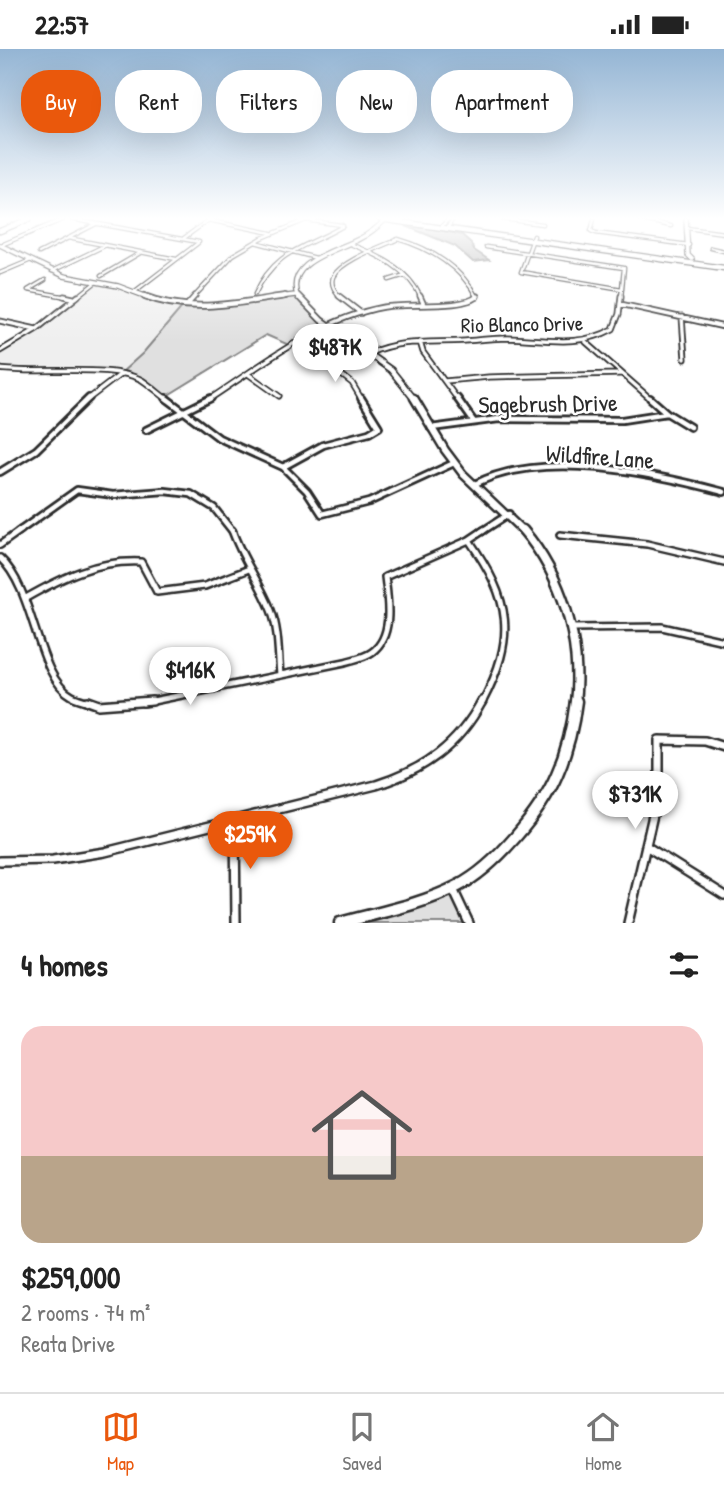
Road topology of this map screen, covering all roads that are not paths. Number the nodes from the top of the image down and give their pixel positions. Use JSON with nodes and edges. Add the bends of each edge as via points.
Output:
{"nodes":[{"id":1,"x":31,"y":260,"type":"joint"},
{"id":2,"x":75,"y":260,"type":"edge"},
{"id":3,"x":129,"y":260,"type":"edge"},
{"id":4,"x":175,"y":260,"type":"edge"},
{"id":5,"x":228,"y":260,"type":"edge"},
{"id":6,"x":278,"y":260,"type":"edge"},
{"id":7,"x":314,"y":260,"type":"edge"},
{"id":8,"x":357,"y":260,"type":"edge"},
{"id":9,"x":385,"y":260,"type":"edge"},
{"id":10,"x":442,"y":260,"type":"edge"},
{"id":11,"x":525,"y":260,"type":"edge"},
{"id":12,"x":571,"y":260,"type":"edge"},
{"id":13,"x":683,"y":260,"type":"edge"},
{"id":14,"x":691,"y":261,"type":"joint"},
{"id":15,"x":724,"y":266,"type":"edge"},
{"id":16,"x":52,"y":271,"type":"junction"},
{"id":17,"x":0,"y":273,"type":"edge"},
{"id":18,"x":406,"y":275,"type":"junction"},
{"id":19,"x":102,"y":276,"type":"dead end"},
{"id":20,"x":45,"y":280,"type":"dead end"},
{"id":21,"x":389,"y":280,"type":"dead end"},
{"id":22,"x":97,"y":281,"type":"junction"},
{"id":23,"x":622,"y":289,"type":"junction"},
{"id":24,"x":134,"y":292,"type":"junction"},
{"id":25,"x":255,"y":294,"type":"dead end"},
{"id":26,"x":296,"y":295,"type":"junction"},
{"id":27,"x":73,"y":298,"type":"junction"},
{"id":28,"x":620,"y":304,"type":"junction"},
{"id":29,"x":424,"y":305,"type":"junction"},
{"id":30,"x":187,"y":306,"type":"junction"},
{"id":31,"x":361,"y":313,"type":"junction"},
{"id":32,"x":682,"y":317,"type":"junction"},
{"id":33,"x":0,"y":321,"type":"edge"},
{"id":34,"x":331,"y":325,"type":"junction"},
{"id":35,"x":724,"y":327,"type":"edge"},
{"id":36,"x":37,"y":329,"type":"junction"},
{"id":37,"x":299,"y":341,"type":"junction"},
{"id":38,"x":420,"y":341,"type":"junction"},
{"id":39,"x":585,"y":341,"type":"junction"},
{"id":40,"x":0,"y":351,"type":"edge"},
{"id":41,"x":370,"y":353,"type":"junction"},
{"id":42,"x":685,"y":359,"type":"dead end"},
{"id":43,"x":0,"y":369,"type":"edge"},
{"id":44,"x":121,"y":373,"type":"junction"},
{"id":45,"x":248,"y":374,"type":"junction"},
{"id":46,"x":620,"y":374,"type":"junction"},
{"id":47,"x":445,"y":381,"type":"junction"},
{"id":48,"x":279,"y":396,"type":"dead end"},
{"id":49,"x":184,"y":413,"type":"junction"},
{"id":50,"x":667,"y":413,"type":"junction"},
{"id":51,"x":474,"y":422,"type":"junction"},
{"id":52,"x":690,"y":427,"type":"dead end"},
{"id":53,"x":430,"y":429,"type":"junction"},
{"id":54,"x":146,"y":430,"type":"dead end"},
{"id":55,"x":454,"y":463,"type":"junction"},
{"id":56,"x":283,"y":467,"type":"junction"},
{"id":57,"x":0,"y":472,"type":"edge"},
{"id":58,"x":475,"y":484,"type":"junction"},
{"id":59,"x":724,"y":492,"type":"edge"},
{"id":60,"x":509,"y":514,"type":"junction"},
{"id":61,"x":560,"y":535,"type":"dead end"},
{"id":62,"x":469,"y":540,"type":"junction"},
{"id":63,"x":0,"y":545,"type":"edge"},
{"id":64,"x":0,"y":558,"type":"edge"},
{"id":65,"x":724,"y":562,"type":"edge"},
{"id":66,"x":249,"y":569,"type":"junction"},
{"id":67,"x":26,"y":598,"type":"junction"},
{"id":68,"x":572,"y":628,"type":"junction"},
{"id":69,"x":724,"y":641,"type":"edge"},
{"id":70,"x":280,"y":675,"type":"junction"},
{"id":71,"x":724,"y":747,"type":"edge"},
{"id":72,"x":235,"y":820,"type":"junction"},
{"id":73,"x":646,"y":846,"type":"junction"},
{"id":74,"x":0,"y":860,"type":"edge"},
{"id":75,"x":453,"y":888,"type":"junction"},
{"id":76,"x":724,"y":895,"type":"edge"},
{"id":77,"x":236,"y":923,"type":"edge"},
{"id":78,"x":340,"y":923,"type":"edge"},
{"id":79,"x":469,"y":923,"type":"edge"},
{"id":80,"x":628,"y":923,"type":"edge"}],
"edges":[{"from":1,"to":16,"type":"street"},
{"from":1,"to":17,"type":"street"},
{"from":2,"to":16,"type":"street"},
{"from":3,"to":19,"type":"street"},
{"from":4,"to":24,"type":"street"},
{"from":5,"to":30,"type":"street"},
{"from":6,"to":25,"type":"street","via":[[267,269]]},
{"from":7,"to":26,"type":"street","via":[[300,273]]},
{"from":8,"to":31,"type":"street","via":[[337,271],[331,282],[337,297]]},
{"from":9,"to":18,"type":"street"},
{"from":10,"to":29,"type":"street","via":[[478,299]]},
{"from":11,"to":23,"type":"street","via":[[521,272]]},
{"from":12,"to":23,"type":"street","name":"Rio Blanco Drive","via":[[624,268]]},
{"from":13,"to":14,"type":"main road"},
{"from":14,"to":15,"type":"main road"},
{"from":16,"to":22,"type":"street"},
{"from":18,"to":21,"type":"street"},
{"from":18,"to":29,"type":"street","via":[[418,287]]},
{"from":20,"to":27,"type":"street","via":[[28,290]]},
{"from":22,"to":24,"type":"street"},
{"from":22,"to":27,"type":"street"},
{"from":23,"to":28,"type":"street","name":"Rio Blanco Drive"},
{"from":24,"to":30,"type":"street"},
{"from":26,"to":30,"type":"street"},
{"from":26,"to":34,"type":"street"},
{"from":27,"to":36,"type":"street"},
{"from":28,"to":32,"type":"street"},
{"from":28,"to":39,"type":"street","name":"Rio Blanco Drive","via":[[613,329]]},
{"from":29,"to":31,"type":"street"},
{"from":31,"to":34,"type":"street"},
{"from":32,"to":35,"type":"street"},
{"from":32,"to":42,"type":"street"},
{"from":33,"to":36,"type":"street"},
{"from":34,"to":37,"type":"street"},
{"from":34,"to":41,"type":"street"},
{"from":36,"to":40,"type":"street"},
{"from":37,"to":45,"type":"street"},
{"from":37,"to":56,"type":"street","via":[[352,383],[378,426],[316,448]]},
{"from":38,"to":39,"type":"street","name":"Rio Blanco Drive"},
{"from":38,"to":41,"type":"street","name":"Rio Blanco Drive","via":[[390,344]]},
{"from":38,"to":47,"type":"street"},
{"from":39,"to":46,"type":"street"},
{"from":41,"to":53,"type":"street","via":[[404,385]]},
{"from":43,"to":44,"type":"street"},
{"from":44,"to":49,"type":"street","via":[[149,384]]},
{"from":44,"to":57,"type":"street","via":[[36,450]]},
{"from":45,"to":48,"type":"street"},
{"from":45,"to":49,"type":"street"},
{"from":46,"to":47,"type":"street","via":[[561,379],[479,376]]},
{"from":46,"to":50,"type":"street"},
{"from":47,"to":51,"type":"street"},
{"from":49,"to":54,"type":"street"},
{"from":49,"to":56,"type":"street","via":[[219,438]]},
{"from":50,"to":51,"type":"street","name":"Sagebrush Drive","via":[[622,420]]},
{"from":50,"to":52,"type":"street"},
{"from":51,"to":53,"type":"street","name":"Sagebrush Drive"},
{"from":53,"to":55,"type":"street"},
{"from":55,"to":56,"type":"street","via":[[406,487],[322,514]]},
{"from":55,"to":58,"type":"street"},
{"from":58,"to":59,"type":"street","name":"Wildfire Lane","via":[[500,472],[544,467],[664,478]]},
{"from":58,"to":60,"type":"street"},
{"from":60,"to":62,"type":"street"},
{"from":60,"to":68,"type":"street","via":[[542,555]]},
{"from":61,"to":65,"type":"street","via":[[647,544]]},
{"from":62,"to":70,"type":"street","via":[[385,576],[384,638],[372,652]]},
{"from":62,"to":72,"type":"street","via":[[492,572],[501,595],[508,642],[476,714],[456,740],[434,760],[374,787]]},
{"from":63,"to":66,"type":"street","via":[[77,490],[113,495],[165,491],[191,495],[214,508],[231,527]]},
{"from":64,"to":67,"type":"street","via":[[12,569]]},
{"from":66,"to":67,"type":"street","via":[[209,587],[157,592],[141,562],[108,561],[69,574]]},
{"from":66,"to":70,"type":"street","via":[[271,610]]},
{"from":67,"to":70,"type":"street","via":[[52,675],[70,695],[99,705],[137,704]]},
{"from":68,"to":69,"type":"street","via":[[662,627]]},
{"from":68,"to":75,"type":"street","via":[[576,707],[556,778],[496,857]]},
{"from":71,"to":73,"type":"street","via":[[705,741],[659,740],[659,789]]},
{"from":72,"to":74,"type":"street","via":[[53,862]]},
{"from":72,"to":77,"type":"street"},
{"from":73,"to":76,"type":"street"},
{"from":73,"to":80,"type":"street"},
{"from":75,"to":78,"type":"street","via":[[421,902]]},
{"from":75,"to":79,"type":"street"}]}
